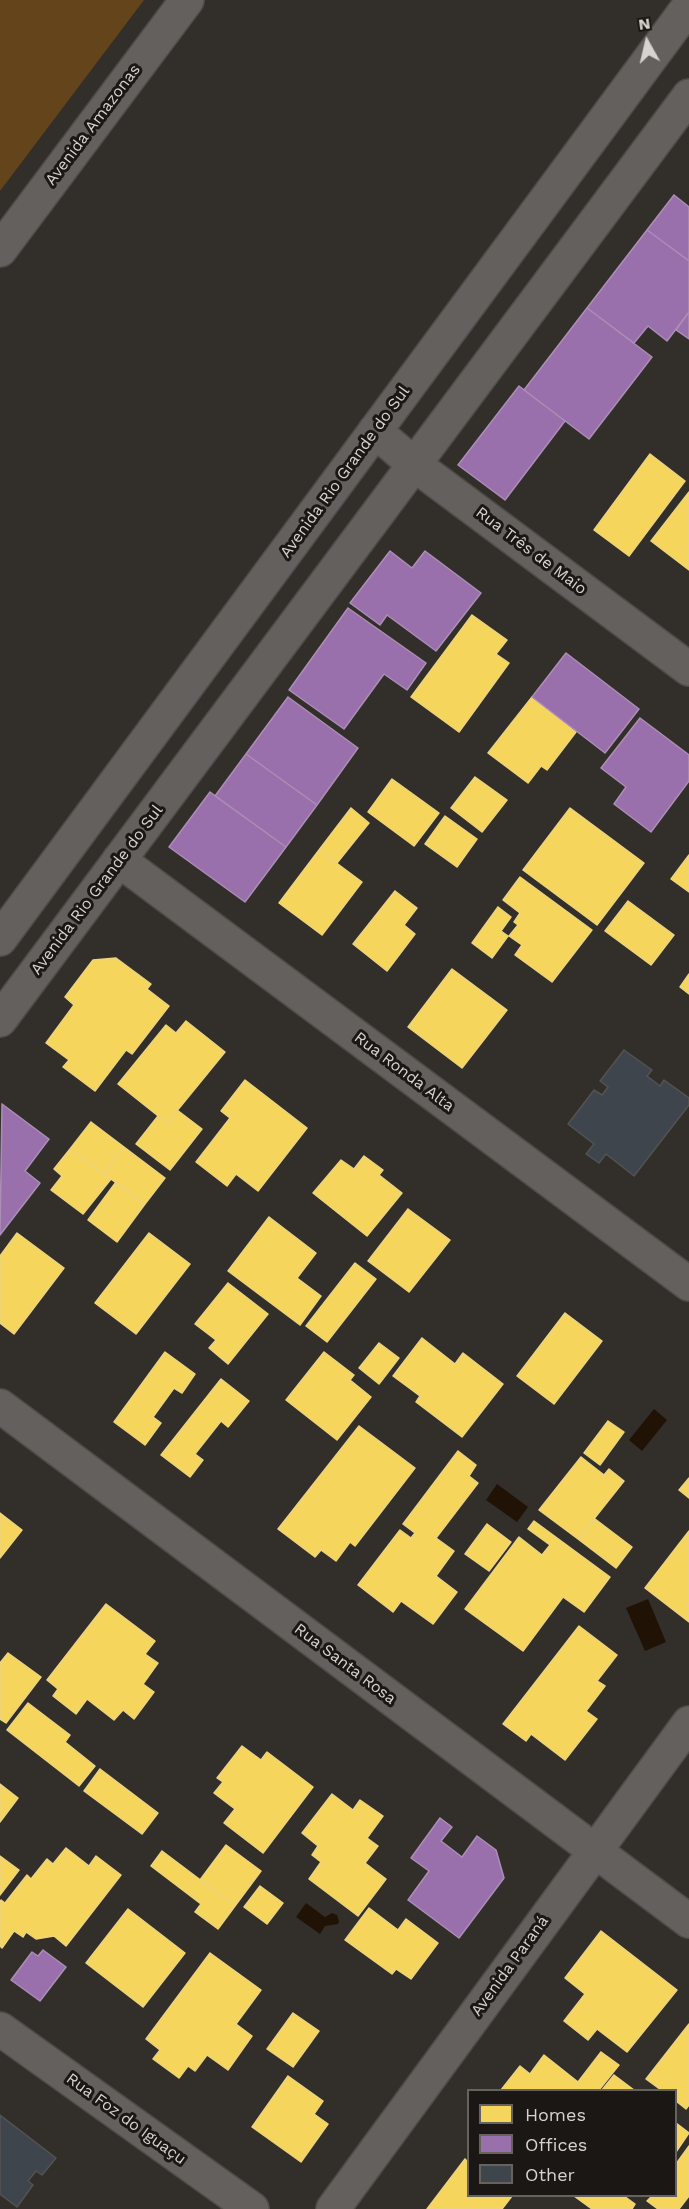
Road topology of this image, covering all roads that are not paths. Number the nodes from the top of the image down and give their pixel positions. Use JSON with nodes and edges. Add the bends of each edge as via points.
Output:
{"nodes":[{"id":1,"x":187,"y":0,"type":"edge"},
{"id":2,"x":689,"y":6,"type":"edge"},
{"id":3,"x":689,"y":96,"type":"edge"},
{"id":4,"x":0,"y":250,"type":"edge"},
{"id":5,"x":375,"y":431,"type":"junction"},
{"id":6,"x":415,"y":465,"type":"junction"},
{"id":7,"x":689,"y":669,"type":"edge"},
{"id":8,"x":119,"y":860,"type":"junction"},
{"id":9,"x":0,"y":939,"type":"edge"},
{"id":10,"x":0,"y":1020,"type":"edge"},
{"id":11,"x":689,"y":1284,"type":"edge"},
{"id":12,"x":0,"y":1406,"type":"edge"},
{"id":13,"x":689,"y":1723,"type":"edge"},
{"id":14,"x":594,"y":1850,"type":"junction"},
{"id":15,"x":689,"y":1921,"type":"edge"},
{"id":16,"x":0,"y":2028,"type":"edge"},
{"id":17,"x":252,"y":2209,"type":"edge"},
{"id":18,"x":333,"y":2209,"type":"edge"}],
"edges":[{"from":1,"to":4,"type":"street","name":"Avenida Amazonas"},
{"from":2,"to":5,"type":"street","name":"Avenida Rio Grande do Sul"},
{"from":3,"to":6,"type":"street","name":"Avenida Rio Grande do Sul"},
{"from":5,"to":6,"type":"street","name":"Rua Três de Maio"},
{"from":5,"to":9,"type":"street","name":"Avenida Rio Grande do Sul"},
{"from":6,"to":7,"type":"street","name":"Rua Três de Maio"},
{"from":6,"to":8,"type":"street","name":"Avenida Rio Grande do Sul"},
{"from":8,"to":10,"type":"street","name":"Avenida Rio Grande do Sul"},
{"from":8,"to":11,"type":"street","name":"Rua Ronda Alta"},
{"from":12,"to":14,"type":"street","name":"Rua Santa Rosa"},
{"from":13,"to":14,"type":"street","name":"Avenida Paraná"},
{"from":14,"to":15,"type":"street","name":"Rua Santa Rosa"},
{"from":14,"to":18,"type":"street","name":"Avenida Paraná"},
{"from":16,"to":17,"type":"street","name":"Rua Foz do Iguaçu"}]}
